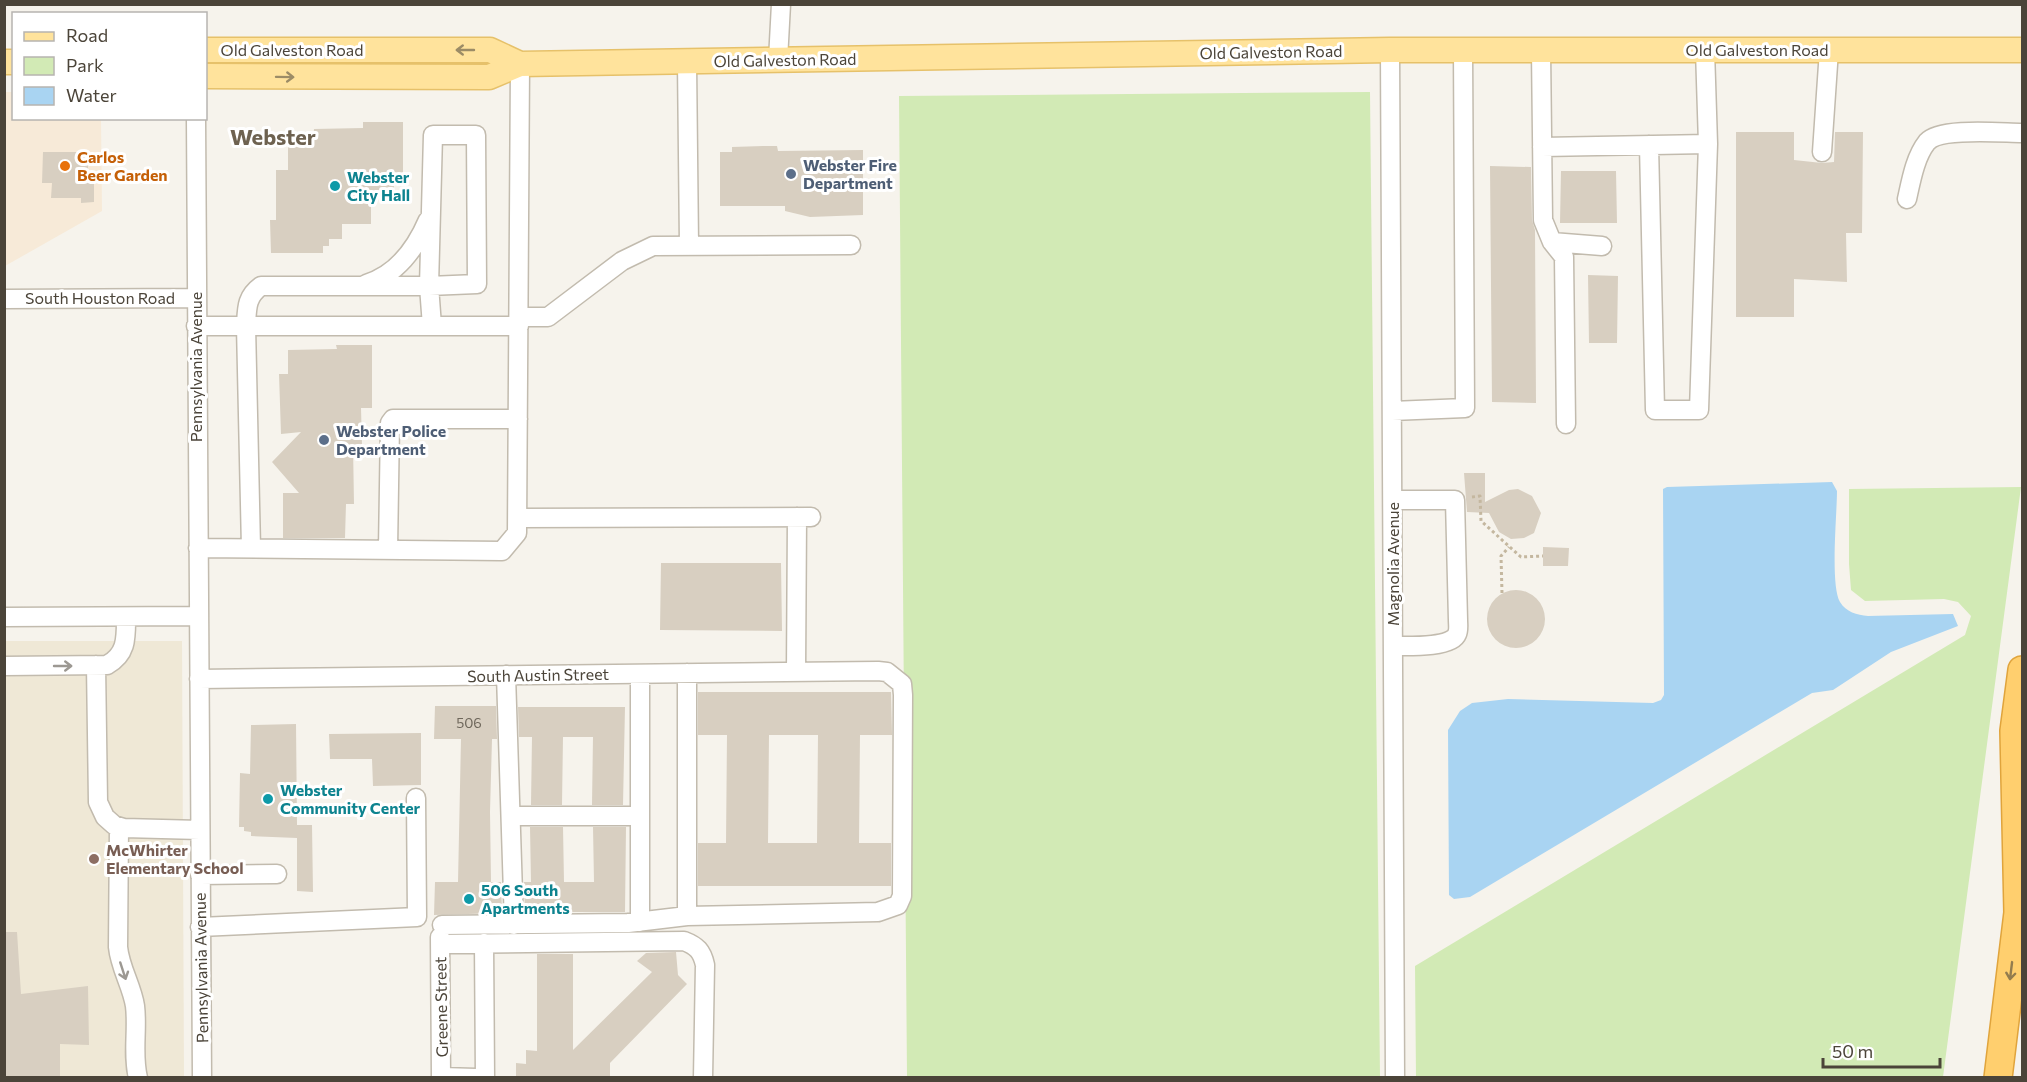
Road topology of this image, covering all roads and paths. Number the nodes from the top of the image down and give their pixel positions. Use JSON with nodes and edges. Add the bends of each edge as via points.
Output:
{"nodes":[{"id":1,"x":781,"y":4,"type":"edge"},
{"id":2,"x":207,"y":50,"type":"edge"},
{"id":3,"x":296,"y":50,"type":"junction"},
{"id":4,"x":1390,"y":50,"type":"junction"},
{"id":5,"x":1463,"y":50,"type":"junction"},
{"id":6,"x":1541,"y":50,"type":"junction"},
{"id":7,"x":1705,"y":50,"type":"junction"},
{"id":8,"x":1828,"y":50,"type":"junction"},
{"id":9,"x":2022,"y":50,"type":"edge"},
{"id":10,"x":778,"y":60,"type":"junction"},
{"id":11,"x":687,"y":62,"type":"junction"},
{"id":12,"x":207,"y":64,"type":"edge"},
{"id":13,"x":520,"y":64,"type":"junction"},
{"id":14,"x":207,"y":76,"type":"edge"},
{"id":15,"x":196,"y":120,"type":"edge"},
{"id":16,"x":2022,"y":133,"type":"edge"},
{"id":17,"x":1708,"y":144,"type":"junction"},
{"id":18,"x":1649,"y":145,"type":"junction"},
{"id":19,"x":1542,"y":147,"type":"junction"},
{"id":20,"x":1822,"y":152,"type":"dead end"},
{"id":21,"x":1907,"y":199,"type":"dead end"},
{"id":22,"x":431,"y":213,"type":"junction"},
{"id":23,"x":1552,"y":242,"type":"junction"},
{"id":24,"x":851,"y":245,"type":"dead end"},
{"id":25,"x":689,"y":246,"type":"junction"},
{"id":26,"x":1602,"y":246,"type":"dead end"},
{"id":27,"x":358,"y":286,"type":"junction"},
{"id":28,"x":429,"y":286,"type":"junction"},
{"id":29,"x":196,"y":298,"type":"junction"},
{"id":30,"x":4,"y":299,"type":"edge"},
{"id":31,"x":519,"y":322,"type":"junction"},
{"id":32,"x":196,"y":326,"type":"junction"},
{"id":33,"x":246,"y":326,"type":"junction"},
{"id":34,"x":432,"y":326,"type":"junction"},
{"id":35,"x":1392,"y":411,"type":"junction"},
{"id":36,"x":518,"y":419,"type":"junction"},
{"id":37,"x":1566,"y":424,"type":"dead end"},
{"id":38,"x":1393,"y":500,"type":"junction"},
{"id":39,"x":1455,"y":500,"type":"junction"},
{"id":40,"x":518,"y":518,"type":"junction"},
{"id":41,"x":1510,"y":547,"type":"junction"},
{"id":42,"x":198,"y":548,"type":"junction"},
{"id":43,"x":251,"y":548,"type":"junction"},
{"id":44,"x":388,"y":550,"type":"junction"},
{"id":45,"x":1543,"y":556,"type":"dead end"},
{"id":46,"x":1502,"y":594,"type":"dead end"},
{"id":47,"x":198,"y":616,"type":"junction"},
{"id":48,"x":4,"y":617,"type":"edge"},
{"id":49,"x":126,"y":617,"type":"junction"},
{"id":50,"x":1393,"y":646,"type":"junction"},
{"id":51,"x":96,"y":665,"type":"junction"},
{"id":52,"x":4,"y":666,"type":"edge"},
{"id":53,"x":2022,"y":670,"type":"edge"},
{"id":54,"x":796,"y":672,"type":"junction"},
{"id":55,"x":687,"y":673,"type":"junction"},
{"id":56,"x":640,"y":674,"type":"junction"},
{"id":57,"x":506,"y":675,"type":"junction"},
{"id":58,"x":199,"y":679,"type":"junction"},
{"id":59,"x":416,"y":798,"type":"dead end"},
{"id":60,"x":512,"y":816,"type":"junction"},
{"id":61,"x":639,"y":816,"type":"junction"},
{"id":62,"x":119,"y":827,"type":"junction"},
{"id":63,"x":200,"y":830,"type":"junction"},
{"id":64,"x":277,"y":874,"type":"dead end"},
{"id":65,"x":200,"y":875,"type":"junction"},
{"id":66,"x":2022,"y":880,"type":"edge"},
{"id":67,"x":2018,"y":913,"type":"junction"},
{"id":68,"x":687,"y":916,"type":"junction"},
{"id":69,"x":640,"y":922,"type":"junction"},
{"id":70,"x":514,"y":925,"type":"junction"},
{"id":71,"x":200,"y":927,"type":"junction"},
{"id":72,"x":441,"y":935,"type":"junction"},
{"id":73,"x":484,"y":943,"type":"junction"},
{"id":74,"x":138,"y":1077,"type":"edge"},
{"id":75,"x":202,"y":1077,"type":"edge"},
{"id":76,"x":441,"y":1077,"type":"edge"},
{"id":77,"x":476,"y":1077,"type":"edge"},
{"id":78,"x":484,"y":1077,"type":"edge"},
{"id":79,"x":703,"y":1077,"type":"edge"},
{"id":80,"x":1395,"y":1077,"type":"edge"},
{"id":81,"x":1998,"y":1077,"type":"edge"}],
"edges":[{"from":1,"to":10,"type":"street"},
{"from":2,"to":3,"type":"main road","name":"Old Galveston Road"},
{"from":3,"to":12,"type":"main road","via":[[266,63]]},
{"from":13,"to":3,"type":"main road","name":"Old Galveston Road","one_way":true,"via":[[490,50]]},
{"from":4,"to":5,"type":"main road","name":"Old Galveston Road"},
{"from":4,"to":10,"type":"main road","name":"Old Galveston Road"},
{"from":4,"to":35,"type":"street","name":"Magnolia Avenue"},
{"from":5,"to":6,"type":"main road","name":"Old Galveston Road"},
{"from":5,"to":35,"type":"street","via":[[1465,408]]},
{"from":6,"to":7,"type":"main road","name":"Old Galveston Road"},
{"from":6,"to":19,"type":"street"},
{"from":7,"to":8,"type":"main road","name":"Old Galveston Road"},
{"from":7,"to":17,"type":"street"},
{"from":8,"to":9,"type":"main road","name":"Old Galveston Road"},
{"from":8,"to":20,"type":"street"},
{"from":10,"to":11,"type":"main road","name":"Old Galveston Road"},
{"from":11,"to":13,"type":"main road","name":"Old Galveston Road"},
{"from":11,"to":25,"type":"street"},
{"from":14,"to":13,"type":"main road","name":"Old Galveston Road","one_way":true,"via":[[489,77]]},
{"from":13,"to":31,"type":"street"},
{"from":15,"to":29,"type":"street","name":"Pennsylvania Avenue"},
{"from":16,"to":21,"type":"street","via":[[1946,133],[1931,138],[1916,165]]},
{"from":17,"to":18,"type":"street"},
{"from":17,"to":18,"type":"street","via":[[1699,410],[1654,410]]},
{"from":18,"to":19,"type":"street"},
{"from":19,"to":23,"type":"street","via":[[1543,220]]},
{"from":22,"to":27,"type":"street","via":[[406,258],[385,276]]},
{"from":22,"to":28,"type":"street"},
{"from":22,"to":28,"type":"street","via":[[433,135],[476,135],[477,284]]},
{"from":23,"to":26,"type":"street"},
{"from":23,"to":37,"type":"street","via":[[1564,257]]},
{"from":24,"to":25,"type":"street"},
{"from":25,"to":31,"type":"street","via":[[653,246],[622,261],[548,317]]},
{"from":27,"to":28,"type":"street"},
{"from":27,"to":33,"type":"street","via":[[261,286],[251,294]]},
{"from":28,"to":34,"type":"street"},
{"from":29,"to":30,"type":"street","name":"South Houston Road"},
{"from":29,"to":32,"type":"street","name":"Pennsylvania Avenue"},
{"from":31,"to":34,"type":"street"},
{"from":31,"to":36,"type":"street"},
{"from":32,"to":33,"type":"street"},
{"from":32,"to":42,"type":"street","name":"Pennsylvania Avenue"},
{"from":33,"to":34,"type":"street"},
{"from":33,"to":43,"type":"street"},
{"from":35,"to":38,"type":"street","name":"Magnolia Avenue"},
{"from":36,"to":40,"type":"street"},
{"from":36,"to":44,"type":"street","via":[[393,419]]},
{"from":38,"to":39,"type":"street"},
{"from":38,"to":50,"type":"street","name":"Magnolia Avenue"},
{"from":39,"to":41,"type":"path","via":[[1480,496],[1481,521]]},
{"from":39,"to":50,"type":"street","via":[[1457,634],[1443,644]]},
{"from":40,"to":44,"type":"street","via":[[518,533],[502,551]]},
{"from":40,"to":54,"type":"street","via":[[804,517]]},
{"from":41,"to":45,"type":"path","via":[[1521,557]]},
{"from":41,"to":46,"type":"path","via":[[1501,556]]},
{"from":42,"to":43,"type":"street"},
{"from":42,"to":47,"type":"street","name":"Pennsylvania Avenue"},
{"from":43,"to":44,"type":"street"},
{"from":47,"to":49,"type":"street"},
{"from":47,"to":58,"type":"street","name":"Pennsylvania Avenue"},
{"from":48,"to":49,"type":"street"},
{"from":49,"to":51,"type":"street","via":[[123,651],[118,659]]},
{"from":50,"to":80,"type":"street","name":"Magnolia Avenue"},
{"from":52,"to":51,"type":"street","one_way":true},
{"from":51,"to":62,"type":"street","via":[[98,802],[105,817]]},
{"from":53,"to":67,"type":"highway","via":[[2014,731]]},
{"from":54,"to":55,"type":"street","name":"South Austin Street"},
{"from":54,"to":68,"type":"street","name":"South Austin Street","via":[[887,672],[902,684],[902,896],[898,905],[878,912]]},
{"from":55,"to":56,"type":"street","name":"South Austin Street"},
{"from":55,"to":68,"type":"street"},
{"from":56,"to":57,"type":"street","name":"South Austin Street"},
{"from":56,"to":61,"type":"street"},
{"from":57,"to":58,"type":"street","name":"South Austin Street"},
{"from":57,"to":60,"type":"street"},
{"from":58,"to":63,"type":"street","name":"Pennsylvania Avenue"},
{"from":59,"to":71,"type":"street","via":[[417,917]]},
{"from":60,"to":61,"type":"street"},
{"from":60,"to":70,"type":"street"},
{"from":61,"to":69,"type":"street"},
{"from":62,"to":63,"type":"street"},
{"from":62,"to":74,"type":"street","one_way":true,"via":[[119,962],[135,1007]]},
{"from":63,"to":65,"type":"street","name":"Pennsylvania Avenue"},
{"from":64,"to":65,"type":"street"},
{"from":65,"to":71,"type":"street","name":"Pennsylvania Avenue"},
{"from":66,"to":67,"type":"highway"},
{"from":67,"to":81,"type":"highway","one_way":true},
{"from":68,"to":69,"type":"street"},
{"from":69,"to":70,"type":"street"},
{"from":70,"to":72,"type":"street"},
{"from":71,"to":75,"type":"street","name":"Pennsylvania Avenue"},
{"from":72,"to":73,"type":"street"},
{"from":72,"to":76,"type":"street","name":"Greene Street"},
{"from":73,"to":78,"type":"street"},
{"from":73,"to":79,"type":"street","via":[[684,941],[696,946],[705,965]]},
{"from":76,"to":77,"type":"street"}]}
